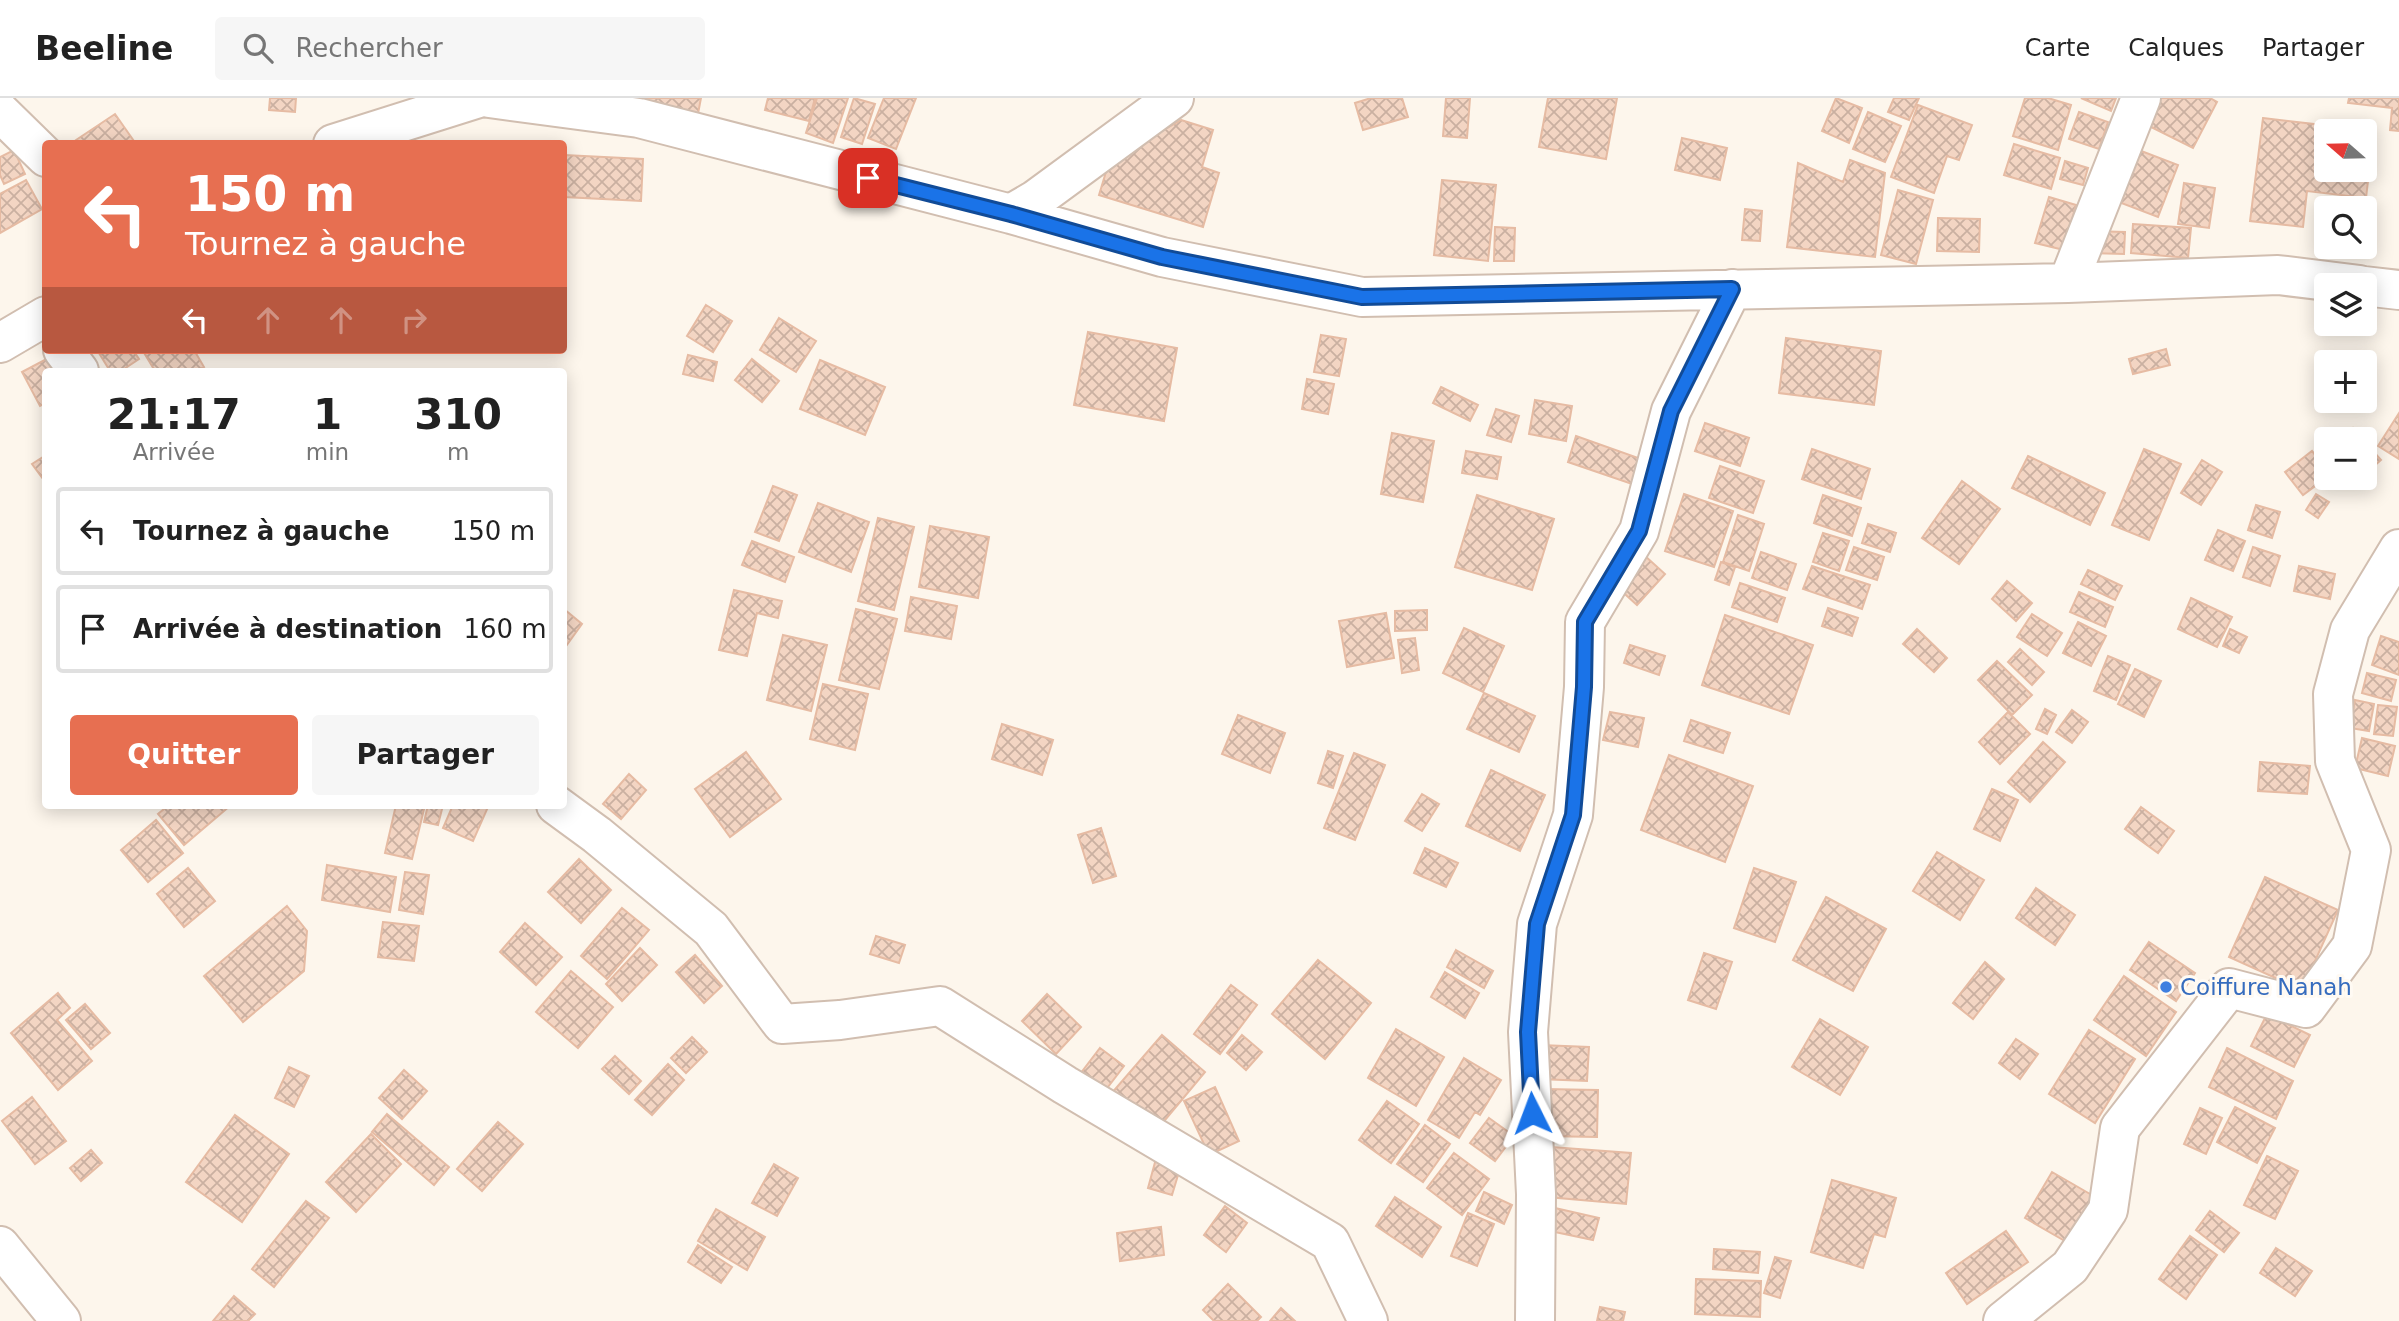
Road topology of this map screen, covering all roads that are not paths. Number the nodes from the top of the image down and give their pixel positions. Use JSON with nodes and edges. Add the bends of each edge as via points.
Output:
{"nodes":[{"id":1,"x":479,"y":98,"type":"edge"},
{"id":2,"x":489,"y":98,"type":"edge"},
{"id":3,"x":1174,"y":98,"type":"edge"},
{"id":4,"x":2140,"y":98,"type":"edge"},
{"id":5,"x":0,"y":112,"type":"edge"},
{"id":6,"x":346,"y":140,"type":"edge"},
{"id":7,"x":42,"y":154,"type":"edge"},
{"id":8,"x":1011,"y":214,"type":"junction"},
{"id":9,"x":2314,"y":280,"type":"edge"},
{"id":10,"x":2068,"y":283,"type":"junction"},
{"id":11,"x":2377,"y":288,"type":"edge"},
{"id":12,"x":1732,"y":289,"type":"junction"},
{"id":13,"x":2399,"y":290,"type":"edge"},
{"id":14,"x":42,"y":322,"type":"edge"},
{"id":15,"x":0,"y":343,"type":"edge"},
{"id":16,"x":66,"y":354,"type":"edge"},
{"id":17,"x":77,"y":368,"type":"edge"},
{"id":18,"x":2399,"y":548,"type":"edge"},
{"id":19,"x":561,"y":809,"type":"edge"},
{"id":20,"x":0,"y":1246,"type":"edge"},
{"id":21,"x":61,"y":1321,"type":"edge"},
{"id":22,"x":1368,"y":1321,"type":"edge"},
{"id":23,"x":1535,"y":1321,"type":"edge"},
{"id":24,"x":2003,"y":1321,"type":"edge"}],
"edges":[{"from":1,"to":6,"type":"street"},
{"from":2,"to":8,"type":"street","via":[[639,118]]},
{"from":3,"to":8,"type":"street"},
{"from":4,"to":10,"type":"street"},
{"from":5,"to":7,"type":"street"},
{"from":8,"to":12,"type":"street","via":[[1162,257],[1362,297]]},
{"from":9,"to":10,"type":"street","via":[[2278,275]]},
{"from":10,"to":12,"type":"street"},
{"from":11,"to":13,"type":"street"},
{"from":12,"to":23,"type":"street","via":[[1671,411],[1639,531],[1585,622],[1573,815],[1537,924],[1528,1032],[1536,1194]]},
{"from":14,"to":15,"type":"street"},
{"from":16,"to":17,"type":"street"},
{"from":18,"to":24,"type":"street","via":[[2350,630],[2333,694],[2335,761],[2371,850],[2352,946],[2306,1008],[2229,988],[2120,1128],[2108,1210],[2070,1267]]},
{"from":19,"to":22,"type":"street","via":[[711,929],[782,1024],[940,1006],[1330,1242]]},
{"from":20,"to":21,"type":"street"}]}
